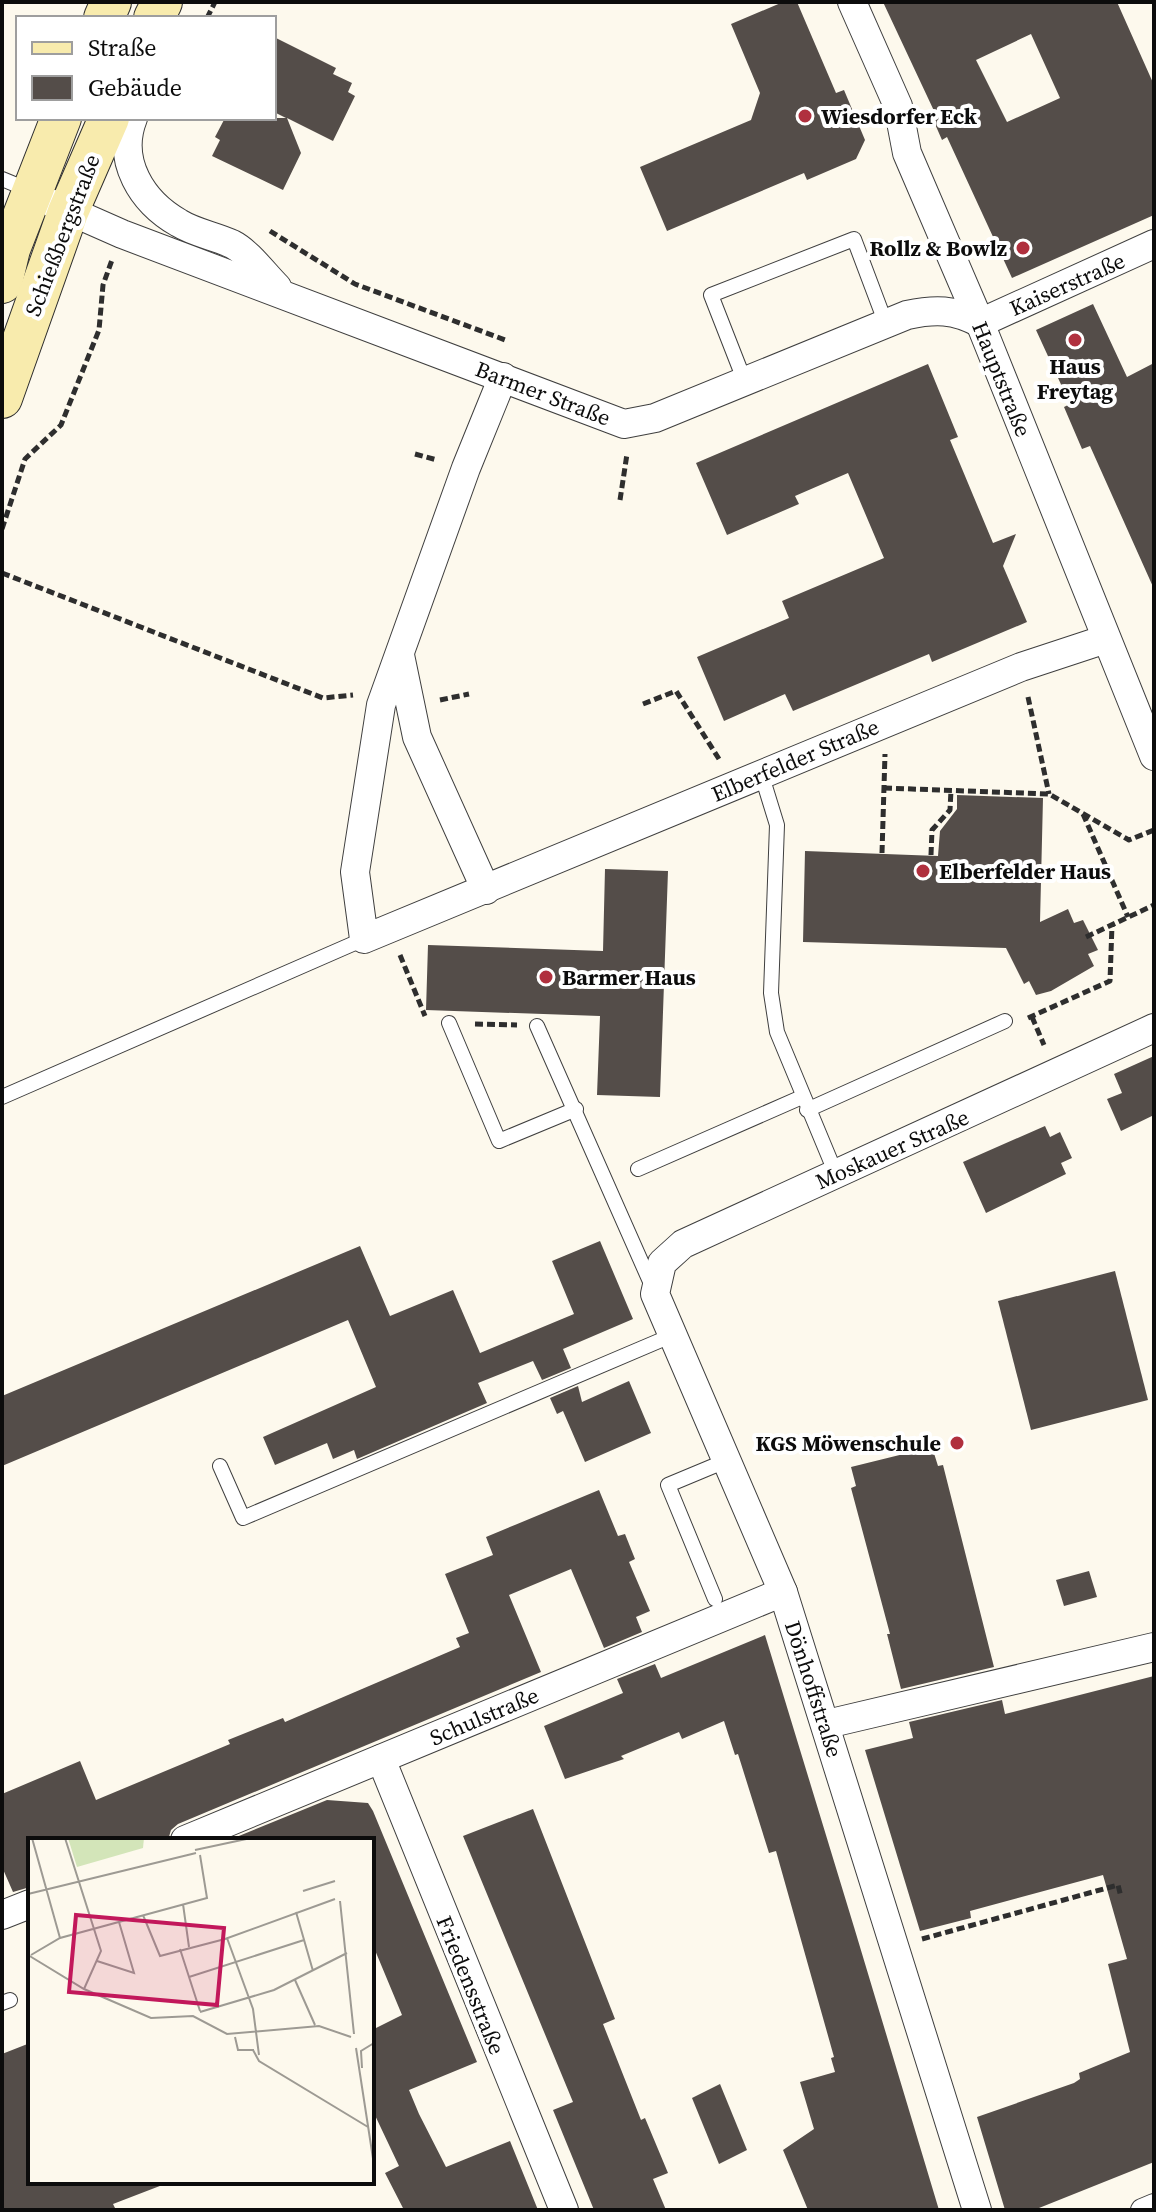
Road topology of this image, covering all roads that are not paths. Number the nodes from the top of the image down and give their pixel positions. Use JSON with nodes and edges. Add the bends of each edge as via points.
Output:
{"nodes":[{"id":1,"x":852,"y":2,"type":"edge"},
{"id":2,"x":60,"y":120,"type":"edge"},
{"id":3,"x":108,"y":120,"type":"edge"},
{"id":4,"x":133,"y":120,"type":"edge"},
{"id":5,"x":17,"y":185,"type":"edge"},
{"id":6,"x":68,"y":212,"type":"junction"},
{"id":7,"x":1154,"y":244,"type":"edge"},
{"id":8,"x":2,"y":283,"type":"edge"},
{"id":9,"x":287,"y":296,"type":"junction"},
{"id":10,"x":980,"y":323,"type":"junction"},
{"id":11,"x":886,"y":324,"type":"junction"},
{"id":12,"x":503,"y":377,"type":"junction"},
{"id":13,"x":745,"y":382,"type":"junction"},
{"id":14,"x":2,"y":398,"type":"edge"},
{"id":15,"x":1106,"y":639,"type":"junction"},
{"id":16,"x":399,"y":650,"type":"junction"},
{"id":17,"x":1154,"y":756,"type":"edge"},
{"id":18,"x":748,"y":779,"type":"junction"},
{"id":19,"x":486,"y":890,"type":"junction"},
{"id":20,"x":364,"y":939,"type":"junction"},
{"id":21,"x":1005,"y":1021,"type":"road end"},
{"id":22,"x":449,"y":1023,"type":"dead end"},
{"id":23,"x":537,"y":1026,"type":"dead end"},
{"id":24,"x":1154,"y":1028,"type":"edge"},
{"id":25,"x":2,"y":1097,"type":"edge"},
{"id":26,"x":804,"y":1103,"type":"junction"},
{"id":27,"x":576,"y":1109,"type":"junction"},
{"id":28,"x":638,"y":1169,"type":"dead end"},
{"id":29,"x":836,"y":1174,"type":"junction"},
{"id":30,"x":655,"y":1294,"type":"junction"},
{"id":31,"x":673,"y":1335,"type":"junction"},
{"id":32,"x":729,"y":1460,"type":"junction"},
{"id":33,"x":220,"y":1466,"type":"dead end"},
{"id":34,"x":783,"y":1592,"type":"junction"},
{"id":35,"x":715,"y":1599,"type":"dead end"},
{"id":36,"x":1154,"y":1647,"type":"edge"},
{"id":37,"x":827,"y":1724,"type":"junction"},
{"id":38,"x":381,"y":1759,"type":"junction"},
{"id":39,"x":190,"y":1838,"type":"edge"},
{"id":40,"x":28,"y":1905,"type":"edge"},
{"id":41,"x":2,"y":1915,"type":"edge"},
{"id":42,"x":1154,"y":2205,"type":"edge"},
{"id":43,"x":564,"y":2210,"type":"edge"},
{"id":44,"x":977,"y":2210,"type":"edge"},
{"id":45,"x":1142,"y":2210,"type":"edge"}],
"edges":[{"from":1,"to":10,"type":"street","name":"Hauptstraße","via":[[898,106],[907,153]]},
{"from":2,"to":5,"type":"main road","name":"Schießbergstraße"},
{"from":3,"to":6,"type":"main road","name":"Schießbergstraße"},
{"from":4,"to":9,"type":"street","name":"Barmer Straße","via":[[129,160],[156,207],[180,224],[234,245]]},
{"from":5,"to":6,"type":"street","name":"Barmer Straße"},
{"from":5,"to":8,"type":"main road","name":"Schießbergstraße"},
{"from":6,"to":9,"type":"street","name":"Barmer Straße"},
{"from":6,"to":14,"type":"main road","name":"Schießbergstraße"},
{"from":7,"to":10,"type":"street","name":"Kaiserstraße"},
{"from":9,"to":12,"type":"street","name":"Barmer Straße"},
{"from":10,"to":11,"type":"street","name":"Barmer Straße","via":[[962,313],[935,309]]},
{"from":10,"to":15,"type":"street","name":"Hauptstraße"},
{"from":11,"to":13,"type":"street","name":"Barmer Straße"},
{"from":11,"to":13,"type":"lane","via":[[854,239],[711,295]]},
{"from":12,"to":13,"type":"street","name":"Barmer Straße","via":[[624,424],[655,418]]},
{"from":12,"to":16,"type":"street"},
{"from":15,"to":17,"type":"street","name":"Hauptstraße"},
{"from":15,"to":18,"type":"street","name":"Elberfelder Straße","via":[[1021,667]]},
{"from":16,"to":19,"type":"street","via":[[417,737]]},
{"from":16,"to":20,"type":"street","via":[[381,705],[355,872]]},
{"from":18,"to":19,"type":"street","name":"Elberfelder Straße"},
{"from":18,"to":26,"type":"lane","via":[[777,825],[771,993],[777,1032]]},
{"from":19,"to":20,"type":"street","name":"Elberfelder Straße"},
{"from":20,"to":25,"type":"lane"},
{"from":21,"to":26,"type":"lane"},
{"from":22,"to":27,"type":"lane","via":[[499,1141]]},
{"from":23,"to":27,"type":"lane","name":"Dönhoffstraße"},
{"from":24,"to":29,"type":"street","name":"Moskauer Straße"},
{"from":26,"to":28,"type":"lane"},
{"from":26,"to":29,"type":"lane"},
{"from":27,"to":30,"type":"lane","name":"Dönhoffstraße"},
{"from":29,"to":30,"type":"street","name":"Moskauer Straße","via":[[683,1244],[662,1263]]},
{"from":30,"to":31,"type":"street","name":"Dönhoffstraße"},
{"from":31,"to":32,"type":"street","name":"Dönhoffstraße"},
{"from":31,"to":33,"type":"lane","via":[[243,1518]]},
{"from":32,"to":34,"type":"street","name":"Dönhoffstraße"},
{"from":32,"to":35,"type":"lane","via":[[668,1485]]},
{"from":34,"to":37,"type":"street","name":"Dönhoffstraße"},
{"from":34,"to":38,"type":"street","name":"Schulstraße"},
{"from":36,"to":37,"type":"street"},
{"from":37,"to":44,"type":"street","name":"Dönhoffstraße"},
{"from":38,"to":39,"type":"street","name":"Schulstraße"},
{"from":38,"to":43,"type":"street","name":"Friedensstraße"},
{"from":40,"to":41,"type":"street"},
{"from":42,"to":45,"type":"street"}]}
